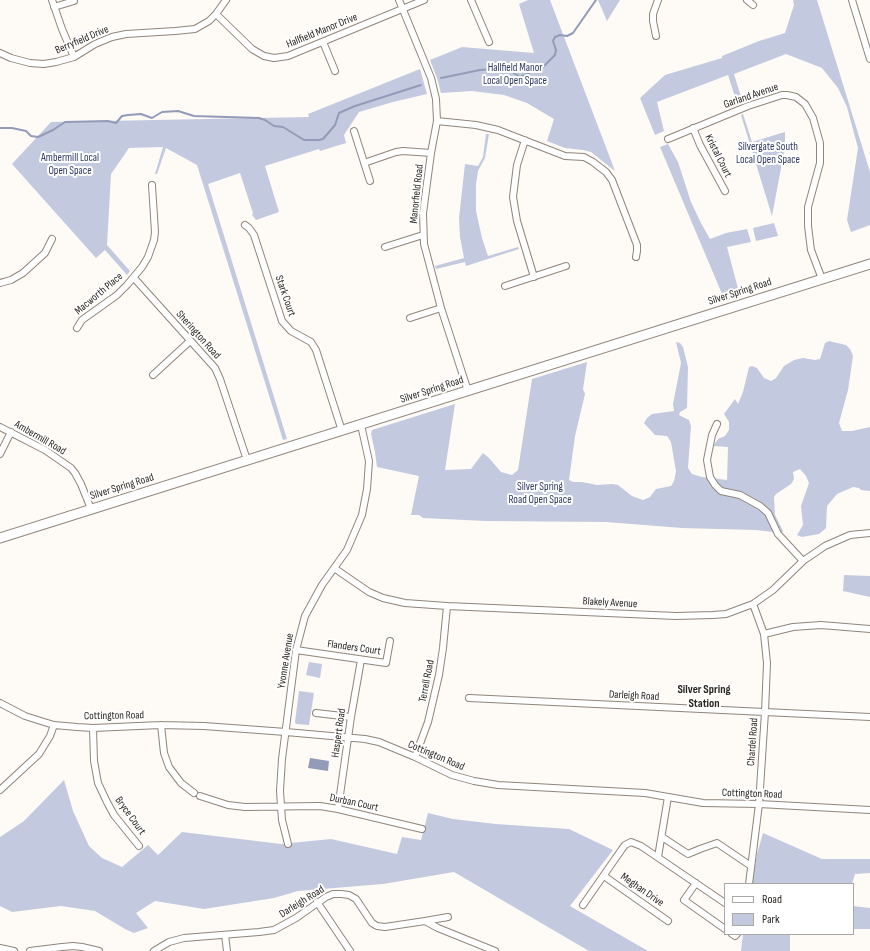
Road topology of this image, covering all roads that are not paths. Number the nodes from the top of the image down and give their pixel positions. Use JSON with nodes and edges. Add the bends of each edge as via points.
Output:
{"nodes":[{"id":1,"x":52,"y":0,"type":"edge"},
{"id":2,"x":73,"y":0,"type":"edge"},
{"id":3,"x":226,"y":0,"type":"edge"},
{"id":4,"x":399,"y":0,"type":"edge"},
{"id":5,"x":424,"y":0,"type":"edge"},
{"id":6,"x":471,"y":0,"type":"edge"},
{"id":7,"x":658,"y":0,"type":"edge"},
{"id":8,"x":747,"y":0,"type":"edge"},
{"id":9,"x":852,"y":0,"type":"edge"},
{"id":10,"x":753,"y":5,"type":"dead end"},
{"id":11,"x":54,"y":7,"type":"junction"},
{"id":12,"x":403,"y":9,"type":"junction"},
{"id":13,"x":216,"y":14,"type":"junction"},
{"id":14,"x":656,"y":36,"type":"dead end"},
{"id":15,"x":322,"y":42,"type":"junction"},
{"id":16,"x":488,"y":42,"type":"dead end"},
{"id":17,"x":0,"y":53,"type":"edge"},
{"id":18,"x":74,"y":57,"type":"junction"},
{"id":19,"x":870,"y":59,"type":"edge"},
{"id":20,"x":335,"y":71,"type":"dead end"},
{"id":21,"x":437,"y":121,"type":"junction"},
{"id":22,"x":694,"y":128,"type":"junction"},
{"id":23,"x":354,"y":131,"type":"dead end"},
{"id":24,"x":668,"y":139,"type":"dead end"},
{"id":25,"x":525,"y":140,"type":"junction"},
{"id":26,"x":431,"y":153,"type":"junction"},
{"id":27,"x":364,"y":163,"type":"junction"},
{"id":28,"x":370,"y":181,"type":"dead end"},
{"id":29,"x":152,"y":185,"type":"dead end"},
{"id":30,"x":725,"y":191,"type":"dead end"},
{"id":31,"x":245,"y":225,"type":"dead end"},
{"id":32,"x":423,"y":235,"type":"junction"},
{"id":33,"x":52,"y":239,"type":"dead end"},
{"id":34,"x":385,"y":248,"type":"dead end"},
{"id":35,"x":636,"y":257,"type":"dead end"},
{"id":36,"x":870,"y":264,"type":"edge"},
{"id":37,"x":566,"y":266,"type":"dead end"},
{"id":38,"x":534,"y":277,"type":"junction"},
{"id":39,"x":134,"y":278,"type":"junction"},
{"id":40,"x":822,"y":279,"type":"junction"},
{"id":41,"x":0,"y":284,"type":"edge"},
{"id":42,"x":506,"y":286,"type":"dead end"},
{"id":43,"x":440,"y":308,"type":"junction"},
{"id":44,"x":410,"y":318,"type":"dead end"},
{"id":45,"x":77,"y":328,"type":"dead end"},
{"id":46,"x":190,"y":341,"type":"junction"},
{"id":47,"x":152,"y":375,"type":"dead end"},
{"id":48,"x":468,"y":391,"type":"junction"},
{"id":49,"x":717,"y":424,"type":"dead end"},
{"id":50,"x":361,"y":425,"type":"junction"},
{"id":51,"x":0,"y":427,"type":"edge"},
{"id":52,"x":342,"y":431,"type":"junction"},
{"id":53,"x":11,"y":432,"type":"junction"},
{"id":54,"x":0,"y":454,"type":"edge"},
{"id":55,"x":247,"y":460,"type":"junction"},
{"id":56,"x":91,"y":509,"type":"junction"},
{"id":57,"x":870,"y":533,"type":"edge"},
{"id":58,"x":0,"y":538,"type":"edge"},
{"id":59,"x":803,"y":561,"type":"junction"},
{"id":60,"x":334,"y":568,"type":"junction"},
{"id":61,"x":753,"y":604,"type":"junction"},
{"id":62,"x":447,"y":606,"type":"junction"},
{"id":63,"x":870,"y":629,"type":"edge"},
{"id":64,"x":764,"y":634,"type":"junction"},
{"id":65,"x":390,"y":641,"type":"dead end"},
{"id":66,"x":296,"y":650,"type":"junction"},
{"id":67,"x":361,"y":660,"type":"junction"},
{"id":68,"x":469,"y":698,"type":"dead end"},
{"id":69,"x":0,"y":704,"type":"edge"},
{"id":70,"x":765,"y":712,"type":"junction"},
{"id":71,"x":316,"y":713,"type":"dead end"},
{"id":72,"x":351,"y":717,"type":"junction"},
{"id":73,"x":870,"y":718,"type":"edge"},
{"id":74,"x":54,"y":725,"type":"junction"},
{"id":75,"x":161,"y":725,"type":"junction"},
{"id":76,"x":92,"y":728,"type":"junction"},
{"id":77,"x":286,"y":732,"type":"junction"},
{"id":78,"x":349,"y":737,"type":"junction"},
{"id":79,"x":416,"y":757,"type":"junction"},
{"id":80,"x":0,"y":790,"type":"edge"},
{"id":81,"x":194,"y":793,"type":"dead end"},
{"id":82,"x":200,"y":796,"type":"dead end"},
{"id":83,"x":668,"y":797,"type":"junction"},
{"id":84,"x":759,"y":804,"type":"junction"},
{"id":85,"x":280,"y":807,"type":"junction"},
{"id":86,"x":338,"y":809,"type":"junction"},
{"id":87,"x":870,"y":810,"type":"edge"},
{"id":88,"x":422,"y":829,"type":"dead end"},
{"id":89,"x":662,"y":837,"type":"junction"},
{"id":90,"x":288,"y":844,"type":"dead end"},
{"id":91,"x":139,"y":846,"type":"dead end"},
{"id":92,"x":658,"y":857,"type":"junction"},
{"id":93,"x":751,"y":866,"type":"junction"},
{"id":94,"x":604,"y":876,"type":"junction"},
{"id":95,"x":696,"y":883,"type":"junction"},
{"id":96,"x":749,"y":883,"type":"edge"},
{"id":97,"x":317,"y":902,"type":"junction"},
{"id":98,"x":724,"y":902,"type":"edge"},
{"id":99,"x":584,"y":905,"type":"dead end"},
{"id":100,"x":448,"y":918,"type":"dead end"},
{"id":101,"x":425,"y":921,"type":"junction"},
{"id":102,"x":668,"y":921,"type":"dead end"},
{"id":103,"x":724,"y":928,"type":"edge"},
{"id":104,"x":225,"y":935,"type":"junction"},
{"id":105,"x":0,"y":948,"type":"edge"},
{"id":106,"x":9,"y":951,"type":"edge"},
{"id":107,"x":14,"y":951,"type":"edge"},
{"id":108,"x":30,"y":951,"type":"edge"},
{"id":109,"x":99,"y":951,"type":"edge"},
{"id":110,"x":154,"y":951,"type":"edge"},
{"id":111,"x":227,"y":951,"type":"edge"},
{"id":112,"x":350,"y":951,"type":"edge"},
{"id":113,"x":495,"y":951,"type":"edge"}],
"edges":[{"from":1,"to":11,"type":"street"},
{"from":2,"to":11,"type":"street"},
{"from":3,"to":13,"type":"street","name":"Berryfield Drive"},
{"from":4,"to":12,"type":"street","name":"Manorfield Road"},
{"from":5,"to":12,"type":"street","name":"Hallfield Manor Drive"},
{"from":6,"to":16,"type":"street"},
{"from":7,"to":14,"type":"street","via":[[653,14]]},
{"from":8,"to":10,"type":"street"},
{"from":9,"to":19,"type":"street"},
{"from":11,"to":18,"type":"street"},
{"from":12,"to":15,"type":"street","name":"Hallfield Manor Drive"},
{"from":12,"to":21,"type":"street","name":"Manorfield Road","via":[[431,78],[436,99]]},
{"from":13,"to":15,"type":"street","name":"Hallfield Manor Drive","via":[[252,49],[270,58],[288,56]]},
{"from":13,"to":18,"type":"street","name":"Berryfield Drive","via":[[195,29],[119,35],[96,44]]},
{"from":15,"to":20,"type":"street"},
{"from":17,"to":18,"type":"street","name":"Berryfield Drive","via":[[16,60],[38,64]]},
{"from":21,"to":25,"type":"street","via":[[487,127]]},
{"from":21,"to":26,"type":"street","name":"Manorfield Road"},
{"from":22,"to":24,"type":"street","name":"Garland Avenue"},
{"from":22,"to":30,"type":"street","name":"Kristal Court","via":[[700,145]]},
{"from":22,"to":40,"type":"street","name":"Garland Avenue","via":[[782,95],[796,97],[805,104],[820,142],[820,162],[808,207],[808,226],[811,250]]},
{"from":23,"to":27,"type":"street"},
{"from":25,"to":35,"type":"street","via":[[565,156],[588,159],[606,172],[612,180],[637,246]]},
{"from":25,"to":38,"type":"street","via":[[517,165],[513,197],[517,221]]},
{"from":26,"to":27,"type":"street","via":[[396,152]]},
{"from":26,"to":32,"type":"street","name":"Manorfield Road"},
{"from":27,"to":28,"type":"street"},
{"from":29,"to":39,"type":"street","name":"Macworth Place","via":[[154,240],[148,257]]},
{"from":31,"to":52,"type":"street","name":"Stark Court","via":[[254,236],[282,321],[292,331],[311,342],[316,350]]},
{"from":32,"to":34,"type":"street"},
{"from":32,"to":43,"type":"street","name":"Manorfield Road"},
{"from":33,"to":41,"type":"street","via":[[45,253],[24,272]]},
{"from":36,"to":40,"type":"main road","name":"Silver Spring Road"},
{"from":37,"to":38,"type":"street"},
{"from":38,"to":42,"type":"street"},
{"from":39,"to":45,"type":"street","name":"Macworth Place","via":[[117,295],[82,320]]},
{"from":39,"to":46,"type":"street","name":"Sherington Road"},
{"from":40,"to":48,"type":"main road","name":"Silver Spring Road"},
{"from":43,"to":44,"type":"street"},
{"from":43,"to":48,"type":"street","name":"Manorfield Road"},
{"from":46,"to":47,"type":"street"},
{"from":46,"to":55,"type":"street","name":"Sherington Road","via":[[217,373]]},
{"from":48,"to":50,"type":"main road","name":"Silver Spring Road"},
{"from":49,"to":59,"type":"street","via":[[707,460],[710,477],[715,485],[721,491],[740,495],[760,506],[768,513],[778,534]]},
{"from":50,"to":52,"type":"main road","name":"Silver Spring Road"},
{"from":50,"to":60,"type":"street","name":"Yvonne Avenue","via":[[369,461],[362,516],[347,550]]},
{"from":51,"to":53,"type":"street","name":"Ambermill Road"},
{"from":52,"to":55,"type":"main road","name":"Silver Spring Road"},
{"from":53,"to":54,"type":"street"},
{"from":53,"to":56,"type":"street","name":"Ambermill Road","via":[[45,450],[71,468]]},
{"from":55,"to":56,"type":"main road","name":"Silver Spring Road"},
{"from":56,"to":58,"type":"main road","name":"Silver Spring Road"},
{"from":57,"to":59,"type":"street","name":"Blakely Avenue","via":[[841,538]]},
{"from":59,"to":61,"type":"street","name":"Blakely Avenue","via":[[773,590]]},
{"from":60,"to":62,"type":"street","name":"Blakely Avenue","via":[[369,592],[383,598],[405,603]]},
{"from":60,"to":66,"type":"street","name":"Yvonne Avenue","via":[[306,616]]},
{"from":61,"to":62,"type":"street","name":"Blakely Avenue","via":[[726,614],[696,616]]},
{"from":61,"to":64,"type":"street","name":"Chardel Road"},
{"from":62,"to":79,"type":"street","name":"Terrell Road","via":[[438,682]]},
{"from":63,"to":64,"type":"street","via":[[821,625],[793,627]]},
{"from":64,"to":70,"type":"street","name":"Chardel Road","via":[[767,663]]},
{"from":65,"to":67,"type":"street","name":"Flanders Court","via":[[386,663]]},
{"from":66,"to":67,"type":"street","name":"Flanders Court"},
{"from":66,"to":77,"type":"street","name":"Yvonne Avenue"},
{"from":67,"to":72,"type":"street","name":"Haspert Road"},
{"from":68,"to":70,"type":"street","name":"Darleigh Road"},
{"from":69,"to":74,"type":"street","name":"Cottington Road","via":[[25,716]]},
{"from":70,"to":73,"type":"street","name":"Darleigh Road"},
{"from":70,"to":84,"type":"street","name":"Chardel Road"},
{"from":71,"to":72,"type":"street"},
{"from":72,"to":78,"type":"street","name":"Haspert Road"},
{"from":74,"to":76,"type":"street","name":"Cottington Road"},
{"from":74,"to":80,"type":"street","via":[[39,754]]},
{"from":75,"to":76,"type":"street","name":"Cottington Road"},
{"from":75,"to":77,"type":"street","name":"Cottington Road"},
{"from":75,"to":81,"type":"street","via":[[164,753],[170,767],[181,783]]},
{"from":76,"to":91,"type":"street","name":"Bryce Court","via":[[98,783],[114,815]]},
{"from":77,"to":78,"type":"street","name":"Cottington Road"},
{"from":77,"to":85,"type":"street","name":"Yvonne Avenue"},
{"from":78,"to":79,"type":"street","name":"Cottington Road","via":[[379,742]]},
{"from":78,"to":86,"type":"street","name":"Haspert Road"},
{"from":79,"to":83,"type":"street","name":"Cottington Road","via":[[452,775],[487,783],[645,793]]},
{"from":82,"to":85,"type":"street","name":"Durban Court","via":[[228,805]]},
{"from":83,"to":84,"type":"street","name":"Cottington Road","via":[[703,803]]},
{"from":83,"to":89,"type":"street"},
{"from":84,"to":87,"type":"street","name":"Cottington Road"},
{"from":84,"to":93,"type":"street","name":"Chardel Road"},
{"from":85,"to":86,"type":"street","name":"Durban Court","via":[[320,806]]},
{"from":85,"to":90,"type":"street","name":"Yvonne Avenue"},
{"from":86,"to":88,"type":"street","name":"Durban Court"},
{"from":89,"to":92,"type":"street"},
{"from":89,"to":93,"type":"street","via":[[688,854],[717,844]]},
{"from":92,"to":94,"type":"street","via":[[636,843],[628,843]]},
{"from":92,"to":95,"type":"street"},
{"from":93,"to":96,"type":"street","name":"Chardel Road"},
{"from":94,"to":99,"type":"street"},
{"from":94,"to":102,"type":"street","name":"Meghan Drive"},
{"from":95,"to":98,"type":"street"},
{"from":95,"to":103,"type":"street","via":[[684,900]]},
{"from":97,"to":101,"type":"street","name":"Darleigh Road","via":[[330,895],[349,895],[358,902],[372,923],[383,928]]},
{"from":97,"to":104,"type":"street","name":"Darleigh Road","via":[[274,930]]},
{"from":97,"to":112,"type":"street"},
{"from":100,"to":101,"type":"street","name":"Darleigh Road"},
{"from":101,"to":113,"type":"street"},
{"from":104,"to":110,"type":"street","name":"Darleigh Road","via":[[176,940]]},
{"from":104,"to":111,"type":"street"},
{"from":105,"to":106,"type":"street"},
{"from":106,"to":107,"type":"street"},
{"from":108,"to":109,"type":"street","via":[[62,946]]}]}
